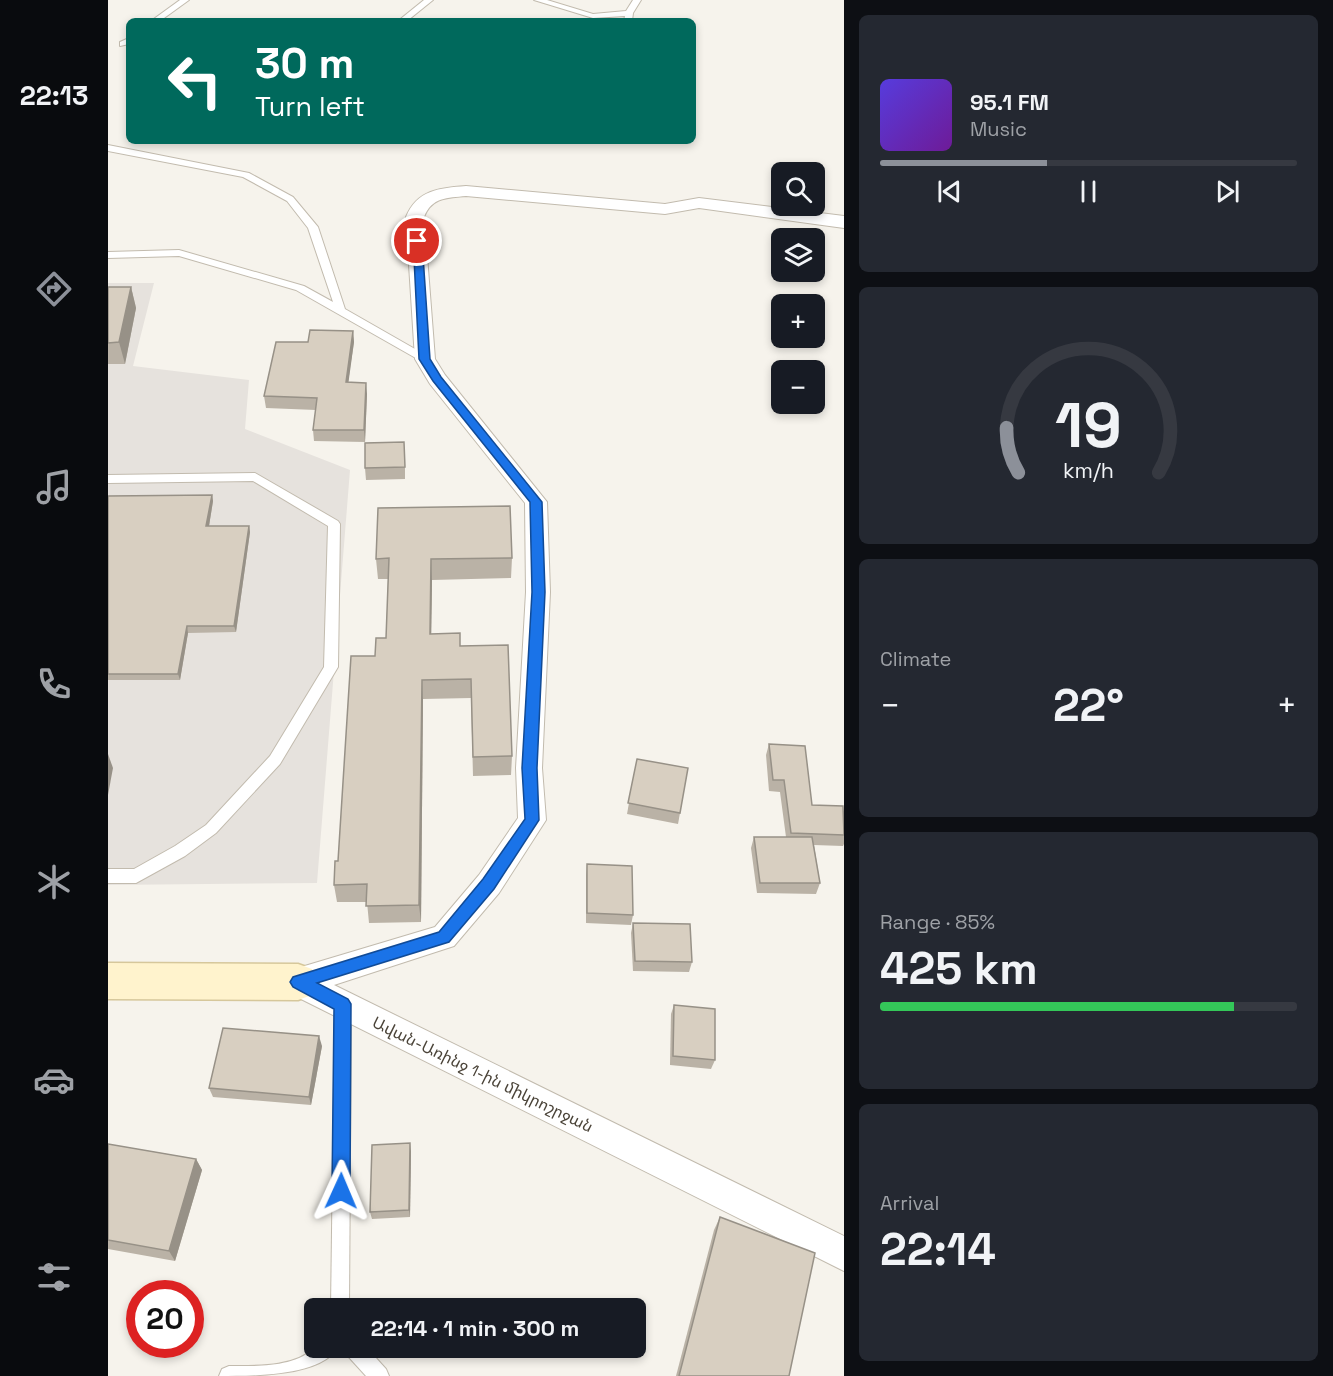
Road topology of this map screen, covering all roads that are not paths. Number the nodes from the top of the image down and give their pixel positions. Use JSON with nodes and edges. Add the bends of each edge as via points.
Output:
{"nodes":[{"id":1,"x":185,"y":0,"type":"edge"},
{"id":2,"x":429,"y":0,"type":"edge"},
{"id":3,"x":538,"y":0,"type":"edge"},
{"id":4,"x":637,"y":0,"type":"edge"},
{"id":5,"x":629,"y":17,"type":"edge"},
{"id":6,"x":159,"y":18,"type":"edge"},
{"id":7,"x":406,"y":18,"type":"edge"},
{"id":8,"x":108,"y":148,"type":"edge"},
{"id":9,"x":844,"y":222,"type":"edge"},
{"id":10,"x":108,"y":255,"type":"edge"},
{"id":11,"x":341,"y":312,"type":"junction"},
{"id":12,"x":424,"y":359,"type":"junction"},
{"id":13,"x":108,"y":479,"type":"edge"},
{"id":14,"x":108,"y":876,"type":"edge"},
{"id":15,"x":108,"y":981,"type":"edge"},
{"id":16,"x":298,"y":982,"type":"junction"},
{"id":17,"x":343,"y":1004,"type":"junction"},
{"id":18,"x":844,"y":1254,"type":"edge"},
{"id":19,"x":339,"y":1298,"type":"edge"},
{"id":20,"x":321,"y":1358,"type":"edge"},
{"id":21,"x":363,"y":1358,"type":"edge"},
{"id":22,"x":229,"y":1376,"type":"edge"},
{"id":23,"x":379,"y":1376,"type":"edge"}],
"edges":[{"from":1,"to":6,"type":"lane"},
{"from":2,"to":7,"type":"lane"},
{"from":3,"to":5,"type":"lane","via":[[593,16]]},
{"from":4,"to":5,"type":"lane"},
{"from":8,"to":11,"type":"lane","via":[[246,175],[290,199],[313,227]]},
{"from":9,"to":12,"type":"street","via":[[699,203],[665,209],[466,191],[436,193],[419,204],[415,217]]},
{"from":10,"to":11,"type":"lane","via":[[179,253],[300,288]]},
{"from":11,"to":12,"type":"lane"},
{"from":12,"to":16,"type":"street","via":[[536,502],[538,592],[530,768],[532,820],[489,884],[444,937]]},
{"from":13,"to":14,"type":"lane","via":[[255,477],[334,524],[331,668],[275,760],[211,829],[180,851],[136,876]]},
{"from":15,"to":16,"type":"street"},
{"from":16,"to":17,"type":"street","name":"Ավան-Առինջ 1-ին միկրոշրջան"},
{"from":17,"to":18,"type":"street","name":"Ավան-Առինջ 1-ին միկրոշրջան"},
{"from":17,"to":19,"type":"lane"},
{"from":20,"to":22,"type":"lane","via":[[287,1374]]},
{"from":21,"to":23,"type":"lane"}]}
